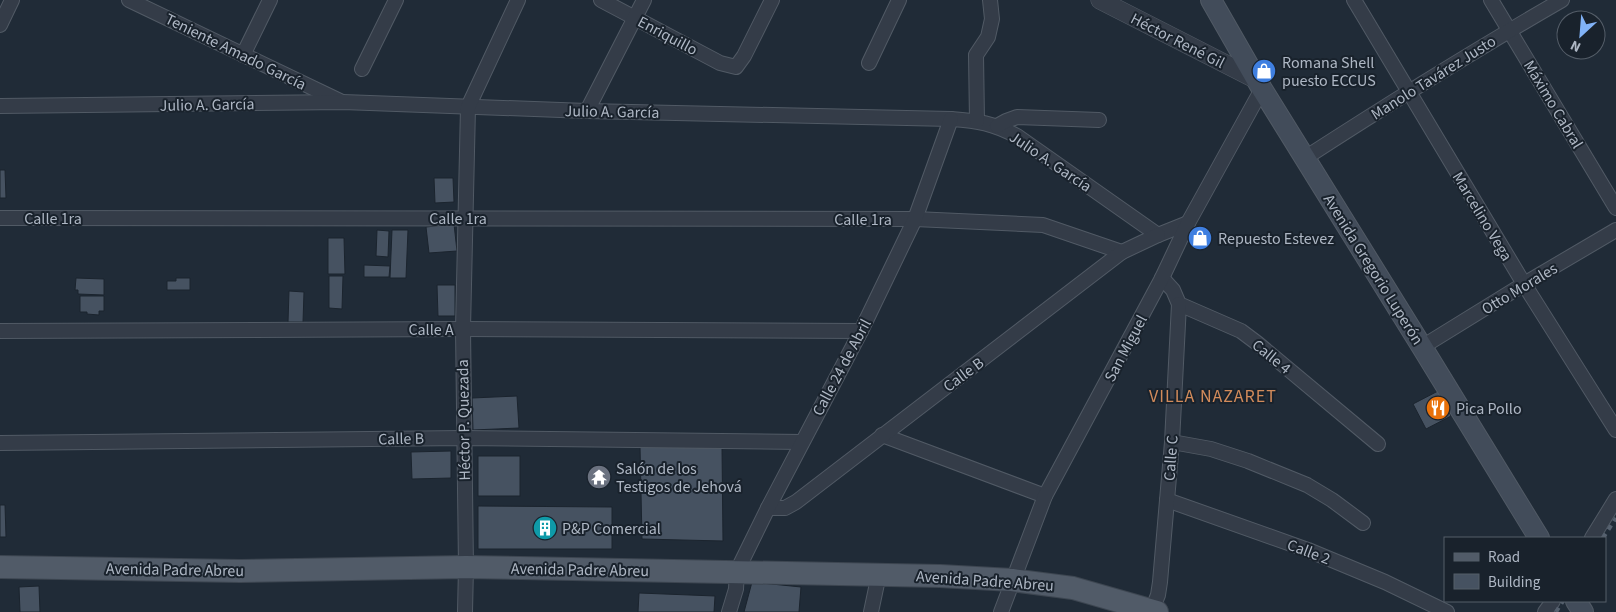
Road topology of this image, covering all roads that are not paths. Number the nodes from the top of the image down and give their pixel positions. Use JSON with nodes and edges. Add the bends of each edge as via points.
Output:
{"nodes":[{"id":1,"x":12,"y":0,"type":"edge"},
{"id":2,"x":129,"y":0,"type":"edge"},
{"id":3,"x":270,"y":0,"type":"edge"},
{"id":4,"x":396,"y":0,"type":"edge"},
{"id":5,"x":518,"y":0,"type":"edge"},
{"id":6,"x":601,"y":0,"type":"edge"},
{"id":7,"x":644,"y":0,"type":"edge"},
{"id":8,"x":772,"y":0,"type":"edge"},
{"id":9,"x":899,"y":0,"type":"edge"},
{"id":10,"x":990,"y":0,"type":"edge"},
{"id":11,"x":1100,"y":0,"type":"edge"},
{"id":12,"x":1211,"y":0,"type":"edge"},
{"id":13,"x":1354,"y":0,"type":"edge"},
{"id":14,"x":1491,"y":0,"type":"edge"},
{"id":15,"x":1562,"y":0,"type":"edge"},
{"id":16,"x":635,"y":18,"type":"junction"},
{"id":17,"x":0,"y":25,"type":"edge"},
{"id":18,"x":1509,"y":30,"type":"junction"},
{"id":19,"x":243,"y":55,"type":"junction"},
{"id":20,"x":868,"y":63,"type":"dead end"},
{"id":21,"x":362,"y":69,"type":"dead end"},
{"id":22,"x":1260,"y":85,"type":"junction"},
{"id":23,"x":1408,"y":92,"type":"junction"},
{"id":24,"x":343,"y":102,"type":"junction"},
{"id":25,"x":0,"y":106,"type":"edge"},
{"id":26,"x":468,"y":106,"type":"junction"},
{"id":27,"x":587,"y":111,"type":"junction"},
{"id":28,"x":951,"y":119,"type":"junction"},
{"id":29,"x":1099,"y":120,"type":"dead end"},
{"id":30,"x":977,"y":121,"type":"junction"},
{"id":31,"x":997,"y":126,"type":"junction"},
{"id":32,"x":1305,"y":158,"type":"junction"},
{"id":33,"x":1616,"y":208,"type":"edge"},
{"id":34,"x":0,"y":218,"type":"edge"},
{"id":35,"x":464,"y":218,"type":"junction"},
{"id":36,"x":915,"y":219,"type":"junction"},
{"id":37,"x":1188,"y":223,"type":"junction"},
{"id":38,"x":1616,"y":230,"type":"edge"},
{"id":39,"x":1158,"y":235,"type":"junction"},
{"id":40,"x":1122,"y":252,"type":"junction"},
{"id":41,"x":1162,"y":278,"type":"junction"},
{"id":42,"x":1524,"y":284,"type":"junction"},
{"id":43,"x":1179,"y":304,"type":"junction"},
{"id":44,"x":463,"y":328,"type":"junction"},
{"id":45,"x":0,"y":331,"type":"edge"},
{"id":46,"x":861,"y":331,"type":"junction"},
{"id":47,"x":1422,"y":347,"type":"junction"},
{"id":48,"x":1616,"y":430,"type":"edge"},
{"id":49,"x":882,"y":436,"type":"junction"},
{"id":50,"x":463,"y":438,"type":"junction"},
{"id":51,"x":802,"y":442,"type":"junction"},
{"id":52,"x":1172,"y":442,"type":"junction"},
{"id":53,"x":0,"y":444,"type":"edge"},
{"id":54,"x":1378,"y":444,"type":"dead end"},
{"id":55,"x":1045,"y":496,"type":"junction"},
{"id":56,"x":1616,"y":499,"type":"edge"},
{"id":57,"x":1167,"y":500,"type":"junction"},
{"id":58,"x":768,"y":508,"type":"junction"},
{"id":59,"x":1363,"y":523,"type":"dead end"},
{"id":60,"x":1538,"y":537,"type":"edge"},
{"id":61,"x":1593,"y":537,"type":"edge"},
{"id":62,"x":0,"y":567,"type":"edge"},
{"id":63,"x":466,"y":567,"type":"junction"},
{"id":64,"x":737,"y":571,"type":"junction"},
{"id":65,"x":879,"y":574,"type":"junction"},
{"id":66,"x":1012,"y":580,"type":"junction"},
{"id":67,"x":1154,"y":611,"type":"edge"},
{"id":68,"x":464,"y":612,"type":"edge"},
{"id":69,"x":729,"y":612,"type":"edge"},
{"id":70,"x":871,"y":612,"type":"edge"},
{"id":71,"x":1001,"y":612,"type":"edge"},
{"id":72,"x":1447,"y":612,"type":"edge"}],
"edges":[{"from":1,"to":17,"type":"street"},
{"from":2,"to":19,"type":"street","name":"Teniente Amado García"},
{"from":3,"to":19,"type":"street"},
{"from":4,"to":21,"type":"street"},
{"from":5,"to":26,"type":"street","name":"Héctor P. Quezada"},
{"from":6,"to":16,"type":"street","name":"Enriquillo"},
{"from":7,"to":16,"type":"street"},
{"from":8,"to":16,"type":"street","name":"Enriquillo","via":[[736,67],[720,63]]},
{"from":9,"to":20,"type":"street"},
{"from":10,"to":30,"type":"street","via":[[992,18],[988,37],[976,55]]},
{"from":11,"to":22,"type":"street","name":"Héctor René Gil"},
{"from":12,"to":22,"type":"main road","name":"Avenida Gregorio Luperón"},
{"from":13,"to":23,"type":"street","name":"Marcelino Vega"},
{"from":14,"to":18,"type":"street","name":"Máximo Cabral"},
{"from":15,"to":18,"type":"street","name":"Manolo Tavárez Justo"},
{"from":16,"to":27,"type":"street"},
{"from":18,"to":23,"type":"street","name":"Manolo Tavárez Justo"},
{"from":18,"to":33,"type":"street","name":"Máximo Cabral"},
{"from":19,"to":24,"type":"street","name":"Teniente Amado García"},
{"from":22,"to":32,"type":"main road","name":"Avenida Gregorio Luperón"},
{"from":22,"to":37,"type":"street","name":"San Miguel"},
{"from":23,"to":32,"type":"street","name":"Manolo Tavárez Justo"},
{"from":23,"to":42,"type":"street","name":"Marcelino Vega"},
{"from":24,"to":25,"type":"street","name":"Julio A. García"},
{"from":24,"to":26,"type":"street","name":"Julio A. García"},
{"from":26,"to":27,"type":"street","name":"Julio A. García"},
{"from":26,"to":35,"type":"street","name":"Héctor P. Quezada"},
{"from":27,"to":28,"type":"street","name":"Julio A. García"},
{"from":28,"to":30,"type":"street","name":"Julio A. García"},
{"from":28,"to":36,"type":"street","name":"Calle 24 de Abril"},
{"from":29,"to":31,"type":"street","via":[[1017,117]]},
{"from":30,"to":31,"type":"street","name":"Julio A. García"},
{"from":31,"to":39,"type":"street","name":"Julio A. García","via":[[1017,136]]},
{"from":32,"to":47,"type":"main road","name":"Avenida Gregorio Luperón"},
{"from":34,"to":35,"type":"street","name":"Calle 1ra"},
{"from":35,"to":36,"type":"street","name":"Calle 1ra"},
{"from":35,"to":44,"type":"street","name":"Héctor P. Quezada"},
{"from":36,"to":40,"type":"street","name":"Calle 1ra","via":[[1043,225]]},
{"from":36,"to":46,"type":"street","name":"Calle 24 de Abril"},
{"from":37,"to":39,"type":"street"},
{"from":37,"to":41,"type":"street","name":"San Miguel"},
{"from":38,"to":42,"type":"street","name":"Otto Morales"},
{"from":39,"to":40,"type":"street","name":"Calle B"},
{"from":40,"to":49,"type":"street","name":"Calle B"},
{"from":41,"to":43,"type":"street","via":[[1173,290]]},
{"from":41,"to":55,"type":"street","name":"San Miguel"},
{"from":42,"to":47,"type":"street","name":"Otto Morales"},
{"from":42,"to":48,"type":"street","name":"Marcelino Vega"},
{"from":43,"to":52,"type":"street","name":"Calle C"},
{"from":43,"to":54,"type":"street","name":"Calle 4","via":[[1241,331]]},
{"from":44,"to":45,"type":"street","name":"Calle A"},
{"from":44,"to":46,"type":"street","name":"Calle A"},
{"from":44,"to":50,"type":"street","name":"Héctor P. Quezada"},
{"from":46,"to":51,"type":"street","name":"Calle 24 de Abril"},
{"from":47,"to":60,"type":"main road","name":"Avenida Gregorio Luperón"},
{"from":49,"to":55,"type":"street"},
{"from":49,"to":58,"type":"street","name":"Calle B","via":[[796,502],[785,508]]},
{"from":50,"to":51,"type":"street","name":"Calle B"},
{"from":50,"to":53,"type":"street","name":"Calle B"},
{"from":50,"to":63,"type":"street","name":"Héctor P. Quezada"},
{"from":51,"to":58,"type":"street","name":"Calle 24 de Abril"},
{"from":52,"to":57,"type":"street","name":"Calle C"},
{"from":52,"to":59,"type":"street","via":[[1211,449],[1307,485]]},
{"from":55,"to":66,"type":"street","name":"San Miguel"},
{"from":56,"to":61,"type":"street"},
{"from":57,"to":67,"type":"street","name":"Calle C"},
{"from":57,"to":72,"type":"street","name":"Calle 2","via":[[1308,550]]},
{"from":58,"to":64,"type":"street","name":"Calle 24 de Abril"},
{"from":62,"to":63,"type":"main road","name":"Avenida Padre Abreu","via":[[240,571]]},
{"from":63,"to":64,"type":"main road","name":"Avenida Padre Abreu"},
{"from":63,"to":68,"type":"street","name":"Héctor P. Quezada"},
{"from":64,"to":65,"type":"main road","name":"Avenida Padre Abreu"},
{"from":64,"to":69,"type":"street","name":"Calle 24 de Abril"},
{"from":65,"to":66,"type":"main road","name":"Avenida Padre Abreu"},
{"from":65,"to":70,"type":"street"},
{"from":66,"to":67,"type":"main road","name":"Avenida Padre Abreu","via":[[1073,588]]},
{"from":66,"to":71,"type":"street","name":"San Miguel"}]}
